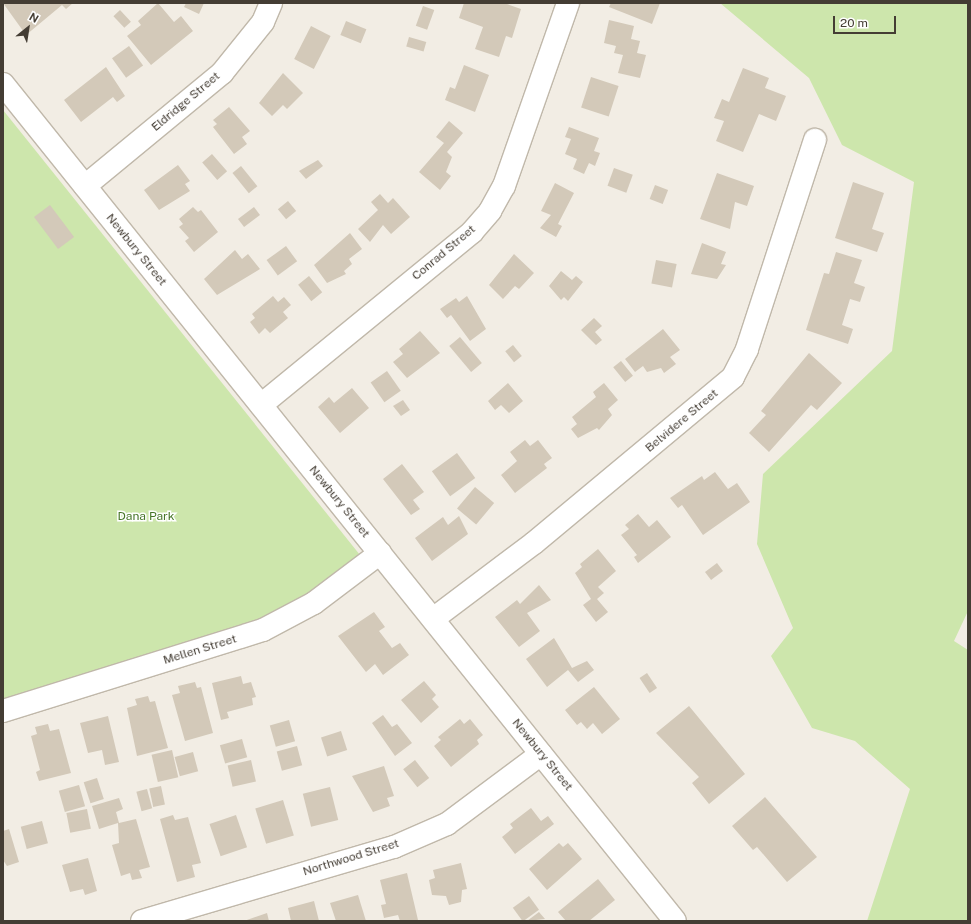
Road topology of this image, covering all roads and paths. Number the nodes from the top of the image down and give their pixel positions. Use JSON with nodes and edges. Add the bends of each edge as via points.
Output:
{"nodes":[{"id":1,"x":271,"y":3,"type":"edge"},
{"id":2,"x":568,"y":3,"type":"edge"},
{"id":3,"x":3,"y":84,"type":"edge"},
{"id":4,"x":815,"y":140,"type":"dead end"},
{"id":5,"x":85,"y":186,"type":"junction"},
{"id":6,"x":261,"y":405,"type":"junction"},
{"id":7,"x":380,"y":553,"type":"junction"},
{"id":8,"x":433,"y":619,"type":"junction"},
{"id":9,"x":3,"y":711,"type":"edge"},
{"id":10,"x":541,"y":754,"type":"junction"},
{"id":11,"x":142,"y":921,"type":"edge"},
{"id":12,"x":675,"y":921,"type":"edge"}],
"edges":[{"from":1,"to":5,"type":"street","name":"Eldridge Street","via":[[263,22],[222,73]]},
{"from":2,"to":6,"type":"street","name":"Conrad Street","via":[[507,179],[490,211],[472,232]]},
{"from":3,"to":5,"type":"street","name":"Newbury Street"},
{"from":4,"to":8,"type":"street","name":"Belvidere Street","via":[[747,349],[733,377],[534,543]]},
{"from":5,"to":6,"type":"street","name":"Newbury Street"},
{"from":6,"to":7,"type":"street","name":"Newbury Street"},
{"from":7,"to":8,"type":"street","name":"Newbury Street"},
{"from":7,"to":9,"type":"street","name":"Mellen Street","via":[[314,603],[262,630]]},
{"from":8,"to":10,"type":"street","name":"Newbury Street"},
{"from":10,"to":11,"type":"street","name":"Northwood Street","via":[[447,824],[394,847]]},
{"from":10,"to":12,"type":"street","name":"Newbury Street"}]}
